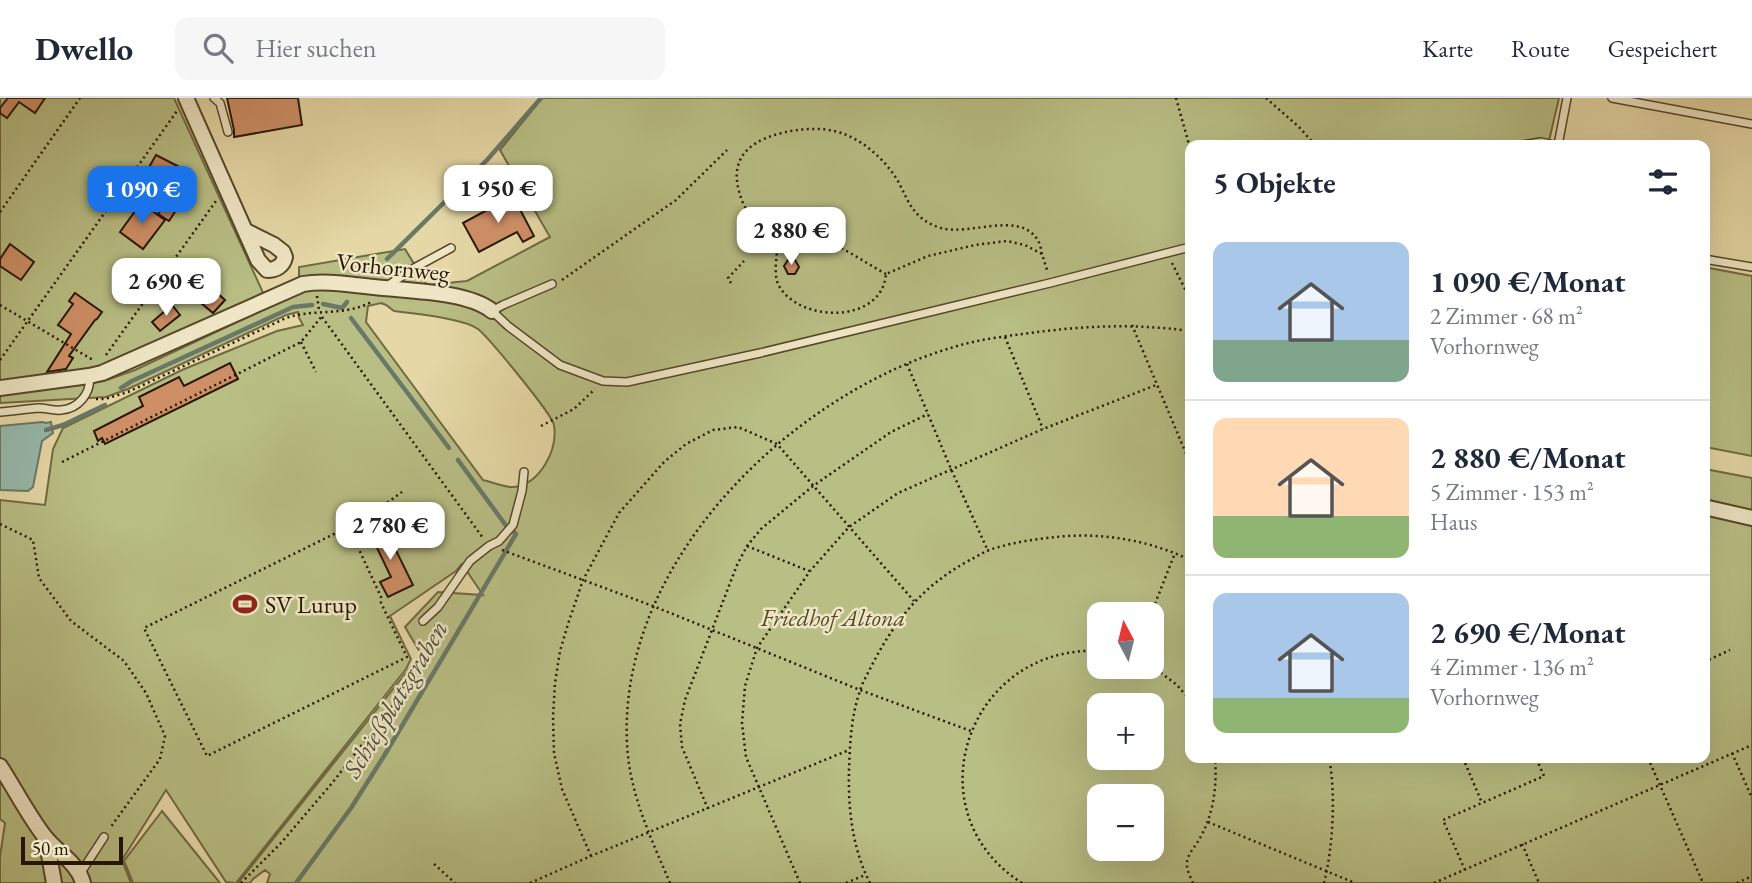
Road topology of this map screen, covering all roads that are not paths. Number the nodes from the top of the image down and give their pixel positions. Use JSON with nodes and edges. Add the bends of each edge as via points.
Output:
{"nodes":[{"id":1,"x":214,"y":98,"type":"edge"},
{"id":2,"x":1567,"y":98,"type":"edge"},
{"id":3,"x":1612,"y":98,"type":"edge"},
{"id":4,"x":182,"y":104,"type":"edge"},
{"id":5,"x":1752,"y":124,"type":"edge"},
{"id":6,"x":228,"y":132,"type":"dead end"},
{"id":7,"x":1557,"y":140,"type":"edge"},
{"id":8,"x":246,"y":232,"type":"junction"},
{"id":9,"x":451,"y":248,"type":"dead end"},
{"id":10,"x":1185,"y":249,"type":"edge"},
{"id":11,"x":1710,"y":260,"type":"edge"},
{"id":12,"x":1752,"y":267,"type":"edge"},
{"id":13,"x":276,"y":269,"type":"junction"},
{"id":14,"x":552,"y":284,"type":"road end"},
{"id":15,"x":286,"y":290,"type":"junction"},
{"id":16,"x":380,"y":294,"type":"junction"},
{"id":17,"x":492,"y":311,"type":"junction"},
{"id":18,"x":89,"y":376,"type":"junction"},
{"id":19,"x":0,"y":388,"type":"edge"},
{"id":20,"x":0,"y":412,"type":"edge"},
{"id":21,"x":524,"y":471,"type":"dead end"},
{"id":22,"x":1710,"y":508,"type":"edge"},
{"id":23,"x":1752,"y":518,"type":"edge"},
{"id":24,"x":423,"y":621,"type":"dead end"},
{"id":25,"x":0,"y":766,"type":"edge"},
{"id":26,"x":104,"y":837,"type":"road end"},
{"id":27,"x":46,"y":838,"type":"junction"},
{"id":28,"x":82,"y":878,"type":"edge"},
{"id":29,"x":54,"y":883,"type":"edge"}],
"edges":[{"from":1,"to":6,"type":"lane","via":[[220,103]]},
{"from":2,"to":7,"type":"lane"},
{"from":3,"to":5,"type":"lane"},
{"from":4,"to":8,"type":"street"},
{"from":8,"to":13,"type":"street","via":[[262,267]]},
{"from":8,"to":13,"type":"street","via":[[283,252],[284,261]]},
{"from":9,"to":16,"type":"lane"},
{"from":10,"to":17,"type":"lane","via":[[627,382],[603,381],[560,365]]},
{"from":11,"to":12,"type":"lane"},
{"from":13,"to":15,"type":"street"},
{"from":14,"to":17,"type":"lane"},
{"from":15,"to":16,"type":"street","name":"Vorhornweg","via":[[317,282]]},
{"from":15,"to":18,"type":"street","name":"Vorhornweg"},
{"from":16,"to":17,"type":"street","name":"Vorhornweg","via":[[461,298]]},
{"from":18,"to":19,"type":"street","name":"Vorhornweg"},
{"from":18,"to":20,"type":"lane","via":[[90,386],[82,400],[70,409]]},
{"from":21,"to":24,"type":"lane","via":[[513,525],[470,561]]},
{"from":22,"to":23,"type":"street"},
{"from":25,"to":27,"type":"street"},
{"from":26,"to":28,"type":"lane"},
{"from":27,"to":28,"type":"street"},
{"from":27,"to":29,"type":"street"}]}
